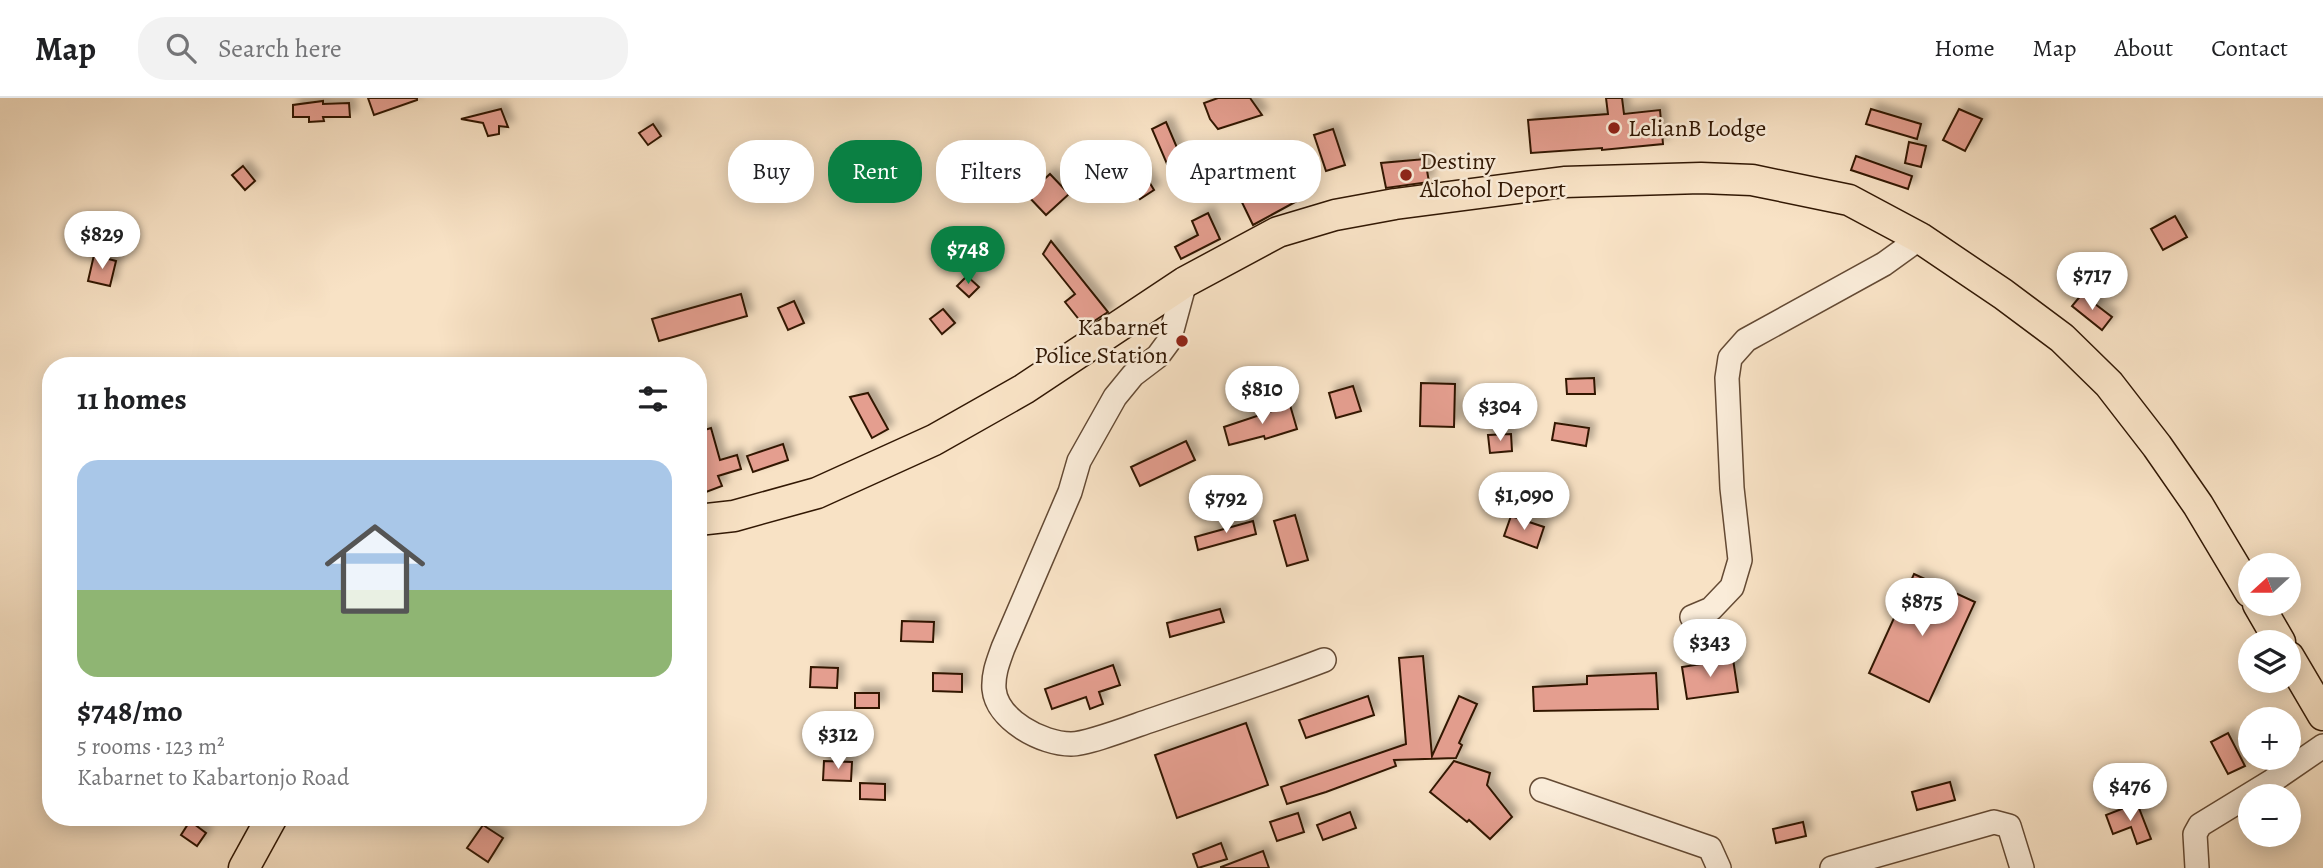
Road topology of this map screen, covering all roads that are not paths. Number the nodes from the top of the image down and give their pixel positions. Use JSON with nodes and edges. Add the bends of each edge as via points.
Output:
{"nodes":[{"id":1,"x":1920,"y":238,"type":"junction"},
{"id":2,"x":1185,"y":282,"type":"junction"},
{"id":3,"x":707,"y":519,"type":"edge"},
{"id":4,"x":2238,"y":572,"type":"edge"},
{"id":5,"x":1692,"y":617,"type":"dead end"},
{"id":6,"x":1324,"y":660,"type":"dead end"},
{"id":7,"x":2301,"y":677,"type":"edge"},
{"id":8,"x":2323,"y":715,"type":"edge"},
{"id":9,"x":2323,"y":746,"type":"edge"},
{"id":10,"x":1542,"y":790,"type":"dead end"},
{"id":11,"x":267,"y":826,"type":"edge"},
{"id":12,"x":244,"y":868,"type":"edge"},
{"id":13,"x":1720,"y":868,"type":"edge"},
{"id":14,"x":1832,"y":868,"type":"edge"},
{"id":15,"x":2022,"y":868,"type":"edge"},
{"id":16,"x":2197,"y":868,"type":"edge"}],
"edges":[{"from":1,"to":2,"type":"main road","via":[[1849,200],[1752,180],[1564,182],[1335,215],[1278,232]]},
{"from":1,"to":4,"type":"main road","via":[[2062,338],[2109,384],[2198,505]]},
{"from":1,"to":5,"type":"street","via":[[1884,264],[1746,340],[1730,358],[1728,424],[1740,559],[1732,586],[1711,609]]},
{"from":2,"to":3,"type":"main road","via":[[1024,389],[934,440],[817,493]]},
{"from":2,"to":6,"type":"street","via":[[1169,341],[1115,397],[1079,461],[1003,648],[994,692],[1023,730],[1045,741],[1072,744]]},
{"from":7,"to":8,"type":"main road"},
{"from":9,"to":16,"type":"street","via":[[2200,825],[2195,834]]},
{"from":10,"to":13,"type":"street","via":[[1710,848]]},
{"from":11,"to":12,"type":"main road"},
{"from":14,"to":15,"type":"street","via":[[1994,822],[2009,826]]}]}
